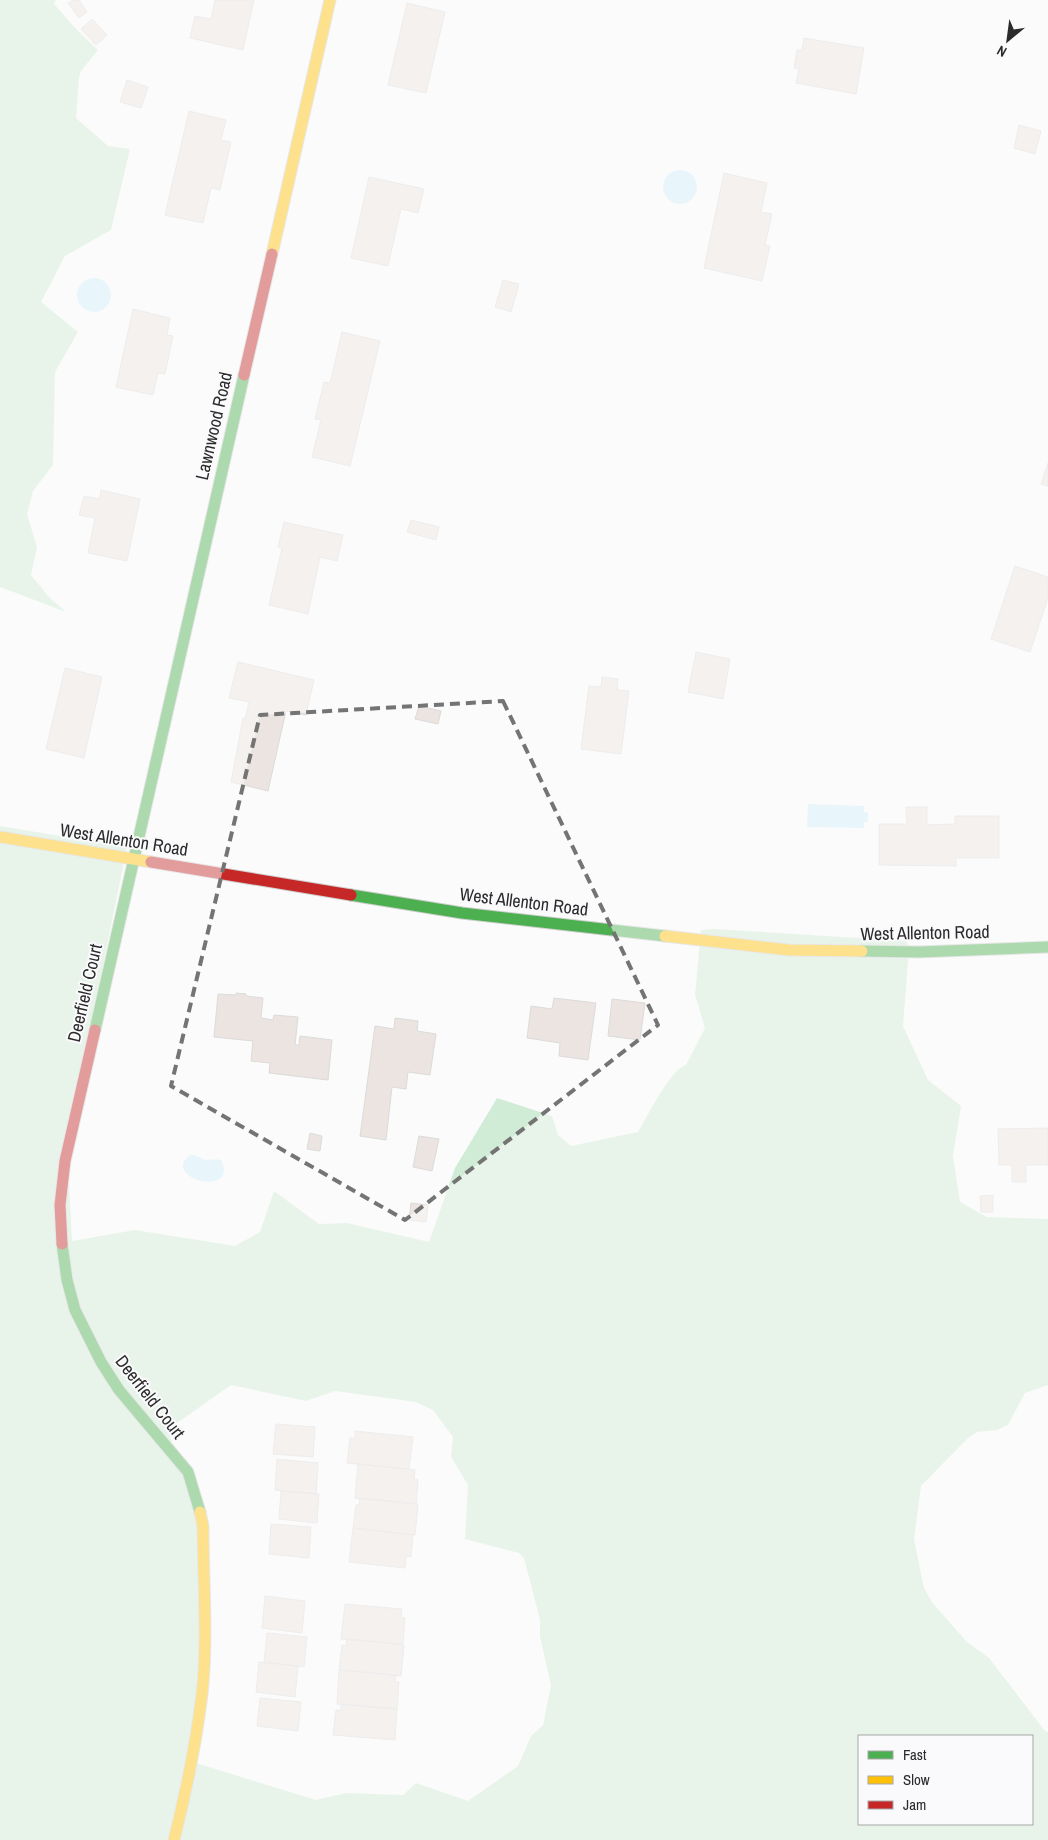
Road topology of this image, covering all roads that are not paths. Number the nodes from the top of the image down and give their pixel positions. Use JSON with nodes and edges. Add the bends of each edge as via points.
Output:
{"nodes":[{"id":1,"x":330,"y":0,"type":"edge"},
{"id":2,"x":0,"y":837,"type":"edge"},
{"id":3,"x":133,"y":859,"type":"junction"},
{"id":4,"x":1048,"y":947,"type":"edge"},
{"id":5,"x":174,"y":1840,"type":"edge"}],
"edges":[{"from":1,"to":3,"type":"street","name":"Lawnwood Road"},
{"from":2,"to":3,"type":"street","name":"West Allenton Road"},
{"from":3,"to":4,"type":"street","name":"West Allenton Road","via":[[462,913],[790,950],[919,952]]},
{"from":3,"to":5,"type":"street","name":"Deerfield Court","via":[[65,1161],[60,1205],[62,1248],[75,1310],[100,1362],[119,1390],[188,1472],[198,1498],[203,1526],[203,1675],[194,1757]]}]}
